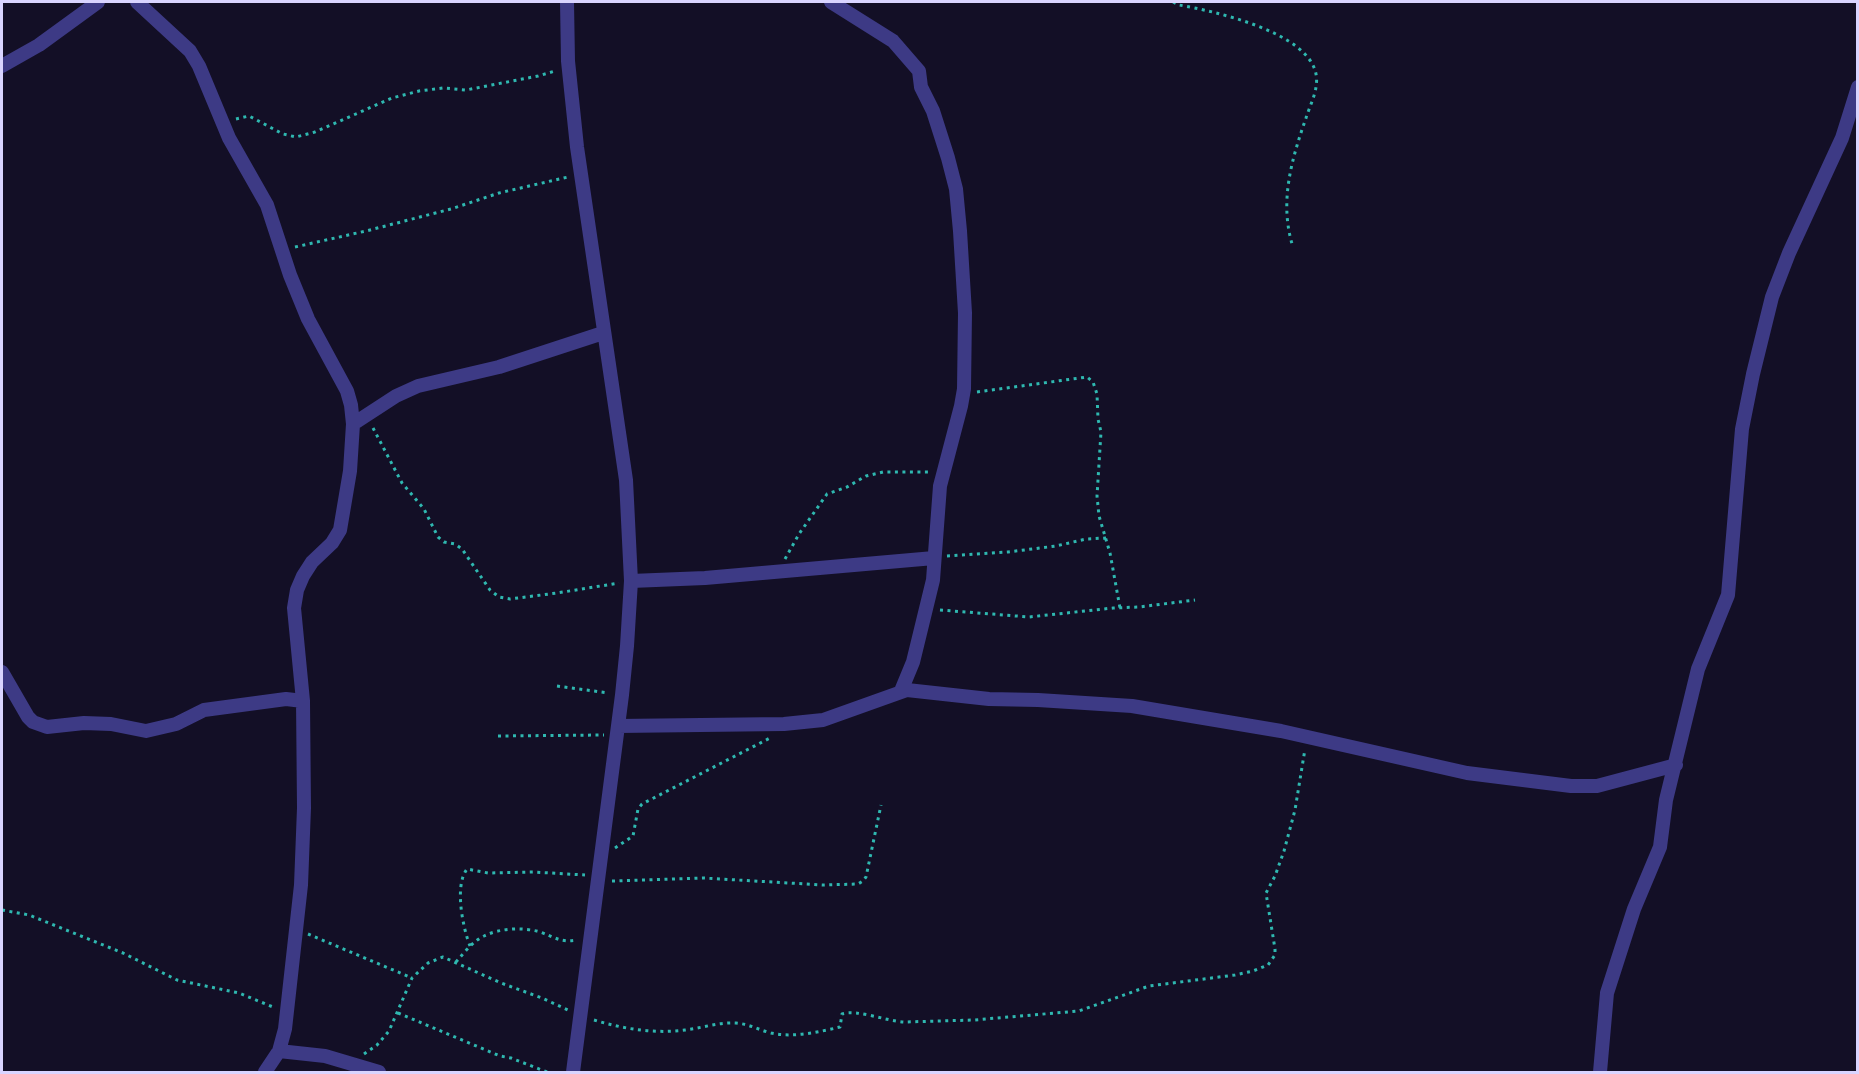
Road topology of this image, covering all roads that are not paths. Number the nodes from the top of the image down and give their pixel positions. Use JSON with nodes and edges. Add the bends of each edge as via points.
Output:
{"nodes":[{"id":1,"x":98,"y":2,"type":"edge"},
{"id":2,"x":137,"y":2,"type":"edge"},
{"id":3,"x":567,"y":2,"type":"edge"},
{"id":4,"x":831,"y":2,"type":"edge"},
{"id":5,"x":2,"y":66,"type":"edge"},
{"id":6,"x":1857,"y":87,"type":"edge"},
{"id":7,"x":603,"y":333,"type":"junction"},
{"id":8,"x":353,"y":424,"type":"junction"},
{"id":9,"x":934,"y":558,"type":"junction"},
{"id":10,"x":631,"y":581,"type":"junction"},
{"id":11,"x":2,"y":672,"type":"edge"},
{"id":12,"x":901,"y":691,"type":"junction"},
{"id":13,"x":303,"y":701,"type":"junction"},
{"id":14,"x":617,"y":731,"type":"junction"},
{"id":15,"x":1676,"y":765,"type":"junction"},
{"id":16,"x":279,"y":1051,"type":"junction"},
{"id":17,"x":265,"y":1072,"type":"edge"},
{"id":18,"x":378,"y":1072,"type":"edge"},
{"id":19,"x":573,"y":1072,"type":"edge"},
{"id":20,"x":1600,"y":1072,"type":"edge"}],
"edges":[{"from":1,"to":5,"type":"street","via":[[39,45]]},
{"from":2,"to":8,"type":"street","via":[[190,51],[238,155],[267,205],[308,319],[350,398]]},
{"from":3,"to":7,"type":"street","via":[[568,61]]},
{"from":4,"to":9,"type":"street","via":[[893,41],[919,71],[956,189],[965,313],[963,393],[944,472]]},
{"from":6,"to":15,"type":"street","via":[[1842,138],[1772,297],[1742,429],[1728,595],[1698,669]]},
{"from":7,"to":8,"type":"street","via":[[491,369],[418,386]]},
{"from":7,"to":10,"type":"street","via":[[626,480]]},
{"from":8,"to":13,"type":"street","via":[[340,530],[312,562],[297,590],[294,608]]},
{"from":9,"to":10,"type":"street"},
{"from":9,"to":12,"type":"street","via":[[927,609]]},
{"from":10,"to":14,"type":"street"},
{"from":11,"to":13,"type":"street","via":[[28,717],[47,727],[111,724],[146,731],[176,724],[204,710],[286,699]]},
{"from":12,"to":14,"type":"street","via":[[823,720]]},
{"from":12,"to":15,"type":"street","via":[[1132,706],[1281,731],[1467,773],[1583,787]]},
{"from":13,"to":16,"type":"street","via":[[301,885]]},
{"from":14,"to":19,"type":"street"},
{"from":15,"to":20,"type":"street","via":[[1666,800],[1660,847],[1634,909],[1607,993]]},
{"from":16,"to":17,"type":"street"},
{"from":16,"to":18,"type":"street","via":[[302,1052]]}]}
